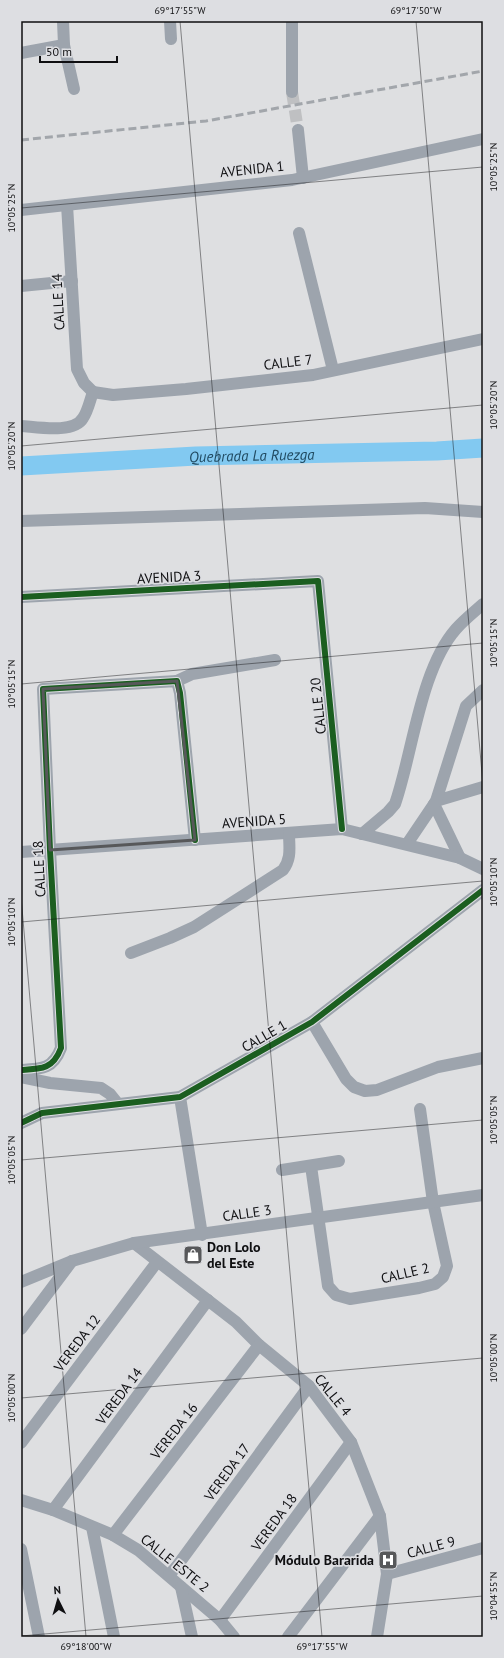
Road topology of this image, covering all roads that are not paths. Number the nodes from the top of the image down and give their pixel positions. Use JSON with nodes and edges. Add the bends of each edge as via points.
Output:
{"nodes":[{"id":1,"x":63,"y":21,"type":"edge"},
{"id":2,"x":170,"y":21,"type":"edge"},
{"id":3,"x":292,"y":21,"type":"edge"},
{"id":4,"x":171,"y":39,"type":"dead end"},
{"id":5,"x":64,"y":45,"type":"junction"},
{"id":6,"x":21,"y":53,"type":"edge"},
{"id":7,"x":74,"y":88,"type":"dead end"},
{"id":8,"x":292,"y":92,"type":"tunnel mouth"},
{"id":9,"x":298,"y":130,"type":"tunnel mouth"},
{"id":10,"x":483,"y":139,"type":"edge"},
{"id":11,"x":303,"y":178,"type":"junction"},
{"id":12,"x":67,"y":205,"type":"junction"},
{"id":13,"x":21,"y":210,"type":"edge"},
{"id":14,"x":298,"y":233,"type":"dead end"},
{"id":15,"x":72,"y":281,"type":"junction"},
{"id":16,"x":21,"y":286,"type":"edge"},
{"id":17,"x":483,"y":339,"type":"edge"},
{"id":18,"x":333,"y":370,"type":"junction"},
{"id":19,"x":93,"y":392,"type":"junction"},
{"id":20,"x":21,"y":426,"type":"edge"},
{"id":21,"x":483,"y":512,"type":"edge"},
{"id":22,"x":21,"y":521,"type":"edge"},
{"id":23,"x":318,"y":581,"type":"joint"},
{"id":24,"x":21,"y":597,"type":"edge"},
{"id":25,"x":483,"y":604,"type":"edge"},
{"id":26,"x":275,"y":660,"type":"dead end"},
{"id":27,"x":177,"y":681,"type":"junction"},
{"id":28,"x":483,"y":690,"type":"edge"},
{"id":29,"x":483,"y":787,"type":"edge"},
{"id":30,"x":435,"y":802,"type":"junction"},
{"id":31,"x":342,"y":829,"type":"junction"},
{"id":32,"x":289,"y":833,"type":"junction"},
{"id":33,"x":362,"y":834,"type":"junction"},
{"id":34,"x":195,"y":840,"type":"junction"},
{"id":35,"x":407,"y":844,"type":"junction"},
{"id":36,"x":50,"y":850,"type":"junction"},
{"id":37,"x":21,"y":852,"type":"edge"},
{"id":38,"x":460,"y":858,"type":"junction"},
{"id":39,"x":483,"y":869,"type":"edge"},
{"id":40,"x":483,"y":890,"type":"edge"},
{"id":41,"x":132,"y":952,"type":"dead end"},
{"id":42,"x":312,"y":1022,"type":"junction"},
{"id":43,"x":483,"y":1058,"type":"edge"},
{"id":44,"x":21,"y":1070,"type":"edge"},
{"id":45,"x":21,"y":1077,"type":"edge"},
{"id":46,"x":180,"y":1097,"type":"junction"},
{"id":47,"x":118,"y":1104,"type":"junction"},
{"id":48,"x":420,"y":1110,"type":"dead end"},
{"id":49,"x":21,"y":1123,"type":"edge"},
{"id":50,"x":339,"y":1162,"type":"dead end"},
{"id":51,"x":311,"y":1166,"type":"junction"},
{"id":52,"x":282,"y":1170,"type":"dead end"},
{"id":53,"x":483,"y":1195,"type":"edge"},
{"id":54,"x":433,"y":1202,"type":"junction"},
{"id":55,"x":319,"y":1218,"type":"junction"},
{"id":56,"x":202,"y":1235,"type":"junction"},
{"id":57,"x":134,"y":1243,"type":"junction"},
{"id":58,"x":72,"y":1261,"type":"junction"},
{"id":59,"x":157,"y":1262,"type":"junction"},
{"id":60,"x":21,"y":1282,"type":"edge"},
{"id":61,"x":208,"y":1300,"type":"junction"},
{"id":62,"x":21,"y":1329,"type":"edge"},
{"id":63,"x":259,"y":1345,"type":"junction"},
{"id":64,"x":309,"y":1386,"type":"junction"},
{"id":65,"x":351,"y":1442,"type":"junction"},
{"id":66,"x":21,"y":1443,"type":"edge"},
{"id":67,"x":21,"y":1500,"type":"edge"},
{"id":68,"x":53,"y":1510,"type":"junction"},
{"id":69,"x":380,"y":1516,"type":"junction"},
{"id":70,"x":92,"y":1527,"type":"junction"},
{"id":71,"x":113,"y":1535,"type":"junction"},
{"id":72,"x":483,"y":1548,"type":"edge"},
{"id":73,"x":21,"y":1549,"type":"edge"},
{"id":74,"x":387,"y":1574,"type":"junction"},
{"id":75,"x":169,"y":1575,"type":"junction"},
{"id":76,"x":181,"y":1587,"type":"junction"},
{"id":77,"x":220,"y":1620,"type":"junction"},
{"id":78,"x":39,"y":1637,"type":"edge"},
{"id":79,"x":114,"y":1637,"type":"edge"},
{"id":80,"x":192,"y":1637,"type":"edge"},
{"id":81,"x":234,"y":1637,"type":"edge"},
{"id":82,"x":288,"y":1637,"type":"edge"},
{"id":83,"x":377,"y":1637,"type":"edge"}],
"edges":[{"from":1,"to":5,"type":"street"},
{"from":2,"to":4,"type":"street"},
{"from":3,"to":8,"type":"street"},
{"from":5,"to":6,"type":"street"},
{"from":5,"to":7,"type":"street"},
{"from":9,"to":11,"type":"street"},
{"from":10,"to":11,"type":"street","name":"AVENIDA 1"},
{"from":11,"to":12,"type":"street","name":"AVENIDA 1"},
{"from":12,"to":13,"type":"street","name":"AVENIDA 1"},
{"from":12,"to":15,"type":"street","name":"CALLE 14"},
{"from":14,"to":18,"type":"street"},
{"from":15,"to":16,"type":"street"},
{"from":15,"to":19,"type":"street","name":"CALLE 14","via":[[77,369],[84,384]]},
{"from":17,"to":18,"type":"street","name":"CALLE 7"},
{"from":18,"to":19,"type":"street","name":"CALLE 7","via":[[313,375],[186,389],[113,395]]},
{"from":19,"to":20,"type":"street","via":[[83,419],[75,426]]},
{"from":21,"to":22,"type":"street","via":[[425,508]]},
{"from":23,"to":24,"type":"street","name":"AVENIDA 3"},
{"from":23,"to":31,"type":"street","name":"CALLE 20"},
{"from":25,"to":33,"type":"street","via":[[456,629],[431,673],[395,804]]},
{"from":26,"to":27,"type":"street","via":[[192,674]]},
{"from":27,"to":34,"type":"street"},
{"from":27,"to":36,"type":"street","name":"CALLE 18","via":[[43,689]]},
{"from":28,"to":30,"type":"street","via":[[466,706]]},
{"from":29,"to":30,"type":"street"},
{"from":30,"to":35,"type":"street"},
{"from":30,"to":38,"type":"street"},
{"from":31,"to":32,"type":"street","name":"AVENIDA 5"},
{"from":31,"to":33,"type":"street","name":"AVENIDA 5"},
{"from":32,"to":34,"type":"street","name":"AVENIDA 5"},
{"from":32,"to":41,"type":"street","via":[[290,855],[283,870],[194,927]]},
{"from":33,"to":35,"type":"street","name":"AVENIDA 5"},
{"from":34,"to":36,"type":"street","name":"AVENIDA 5"},
{"from":35,"to":38,"type":"street","name":"AVENIDA 5"},
{"from":36,"to":37,"type":"street","name":"AVENIDA 5"},
{"from":36,"to":44,"type":"street","name":"CALLE 18","via":[[61,1048],[57,1060],[47,1067]]},
{"from":38,"to":39,"type":"street","name":"AVENIDA 5"},
{"from":40,"to":42,"type":"street","name":"CALLE 1"},
{"from":42,"to":43,"type":"street","via":[[346,1079],[354,1087],[365,1091],[377,1090],[438,1067]]},
{"from":42,"to":46,"type":"street","name":"CALLE 1"},
{"from":45,"to":47,"type":"street","via":[[100,1088],[110,1094]]},
{"from":46,"to":47,"type":"street","name":"CALLE 1"},
{"from":46,"to":56,"type":"street"},
{"from":47,"to":49,"type":"street","name":"CALLE 1","via":[[42,1113]]},
{"from":48,"to":54,"type":"street","name":"CALLE 2"},
{"from":50,"to":51,"type":"street"},
{"from":51,"to":52,"type":"street"},
{"from":51,"to":55,"type":"street","name":"CALLE 2"},
{"from":53,"to":54,"type":"street","name":"CALLE 3"},
{"from":54,"to":55,"type":"street","name":"CALLE 3"},
{"from":54,"to":55,"type":"street","name":"CALLE 2","via":[[447,1266],[443,1277],[435,1284],[350,1299],[336,1295],[328,1286]]},
{"from":55,"to":56,"type":"street","name":"CALLE 3"},
{"from":56,"to":57,"type":"street","name":"CALLE 3"},
{"from":57,"to":58,"type":"street","name":"CALLE 3"},
{"from":57,"to":59,"type":"street","name":"CALLE 4"},
{"from":58,"to":60,"type":"street","name":"CALLE 3"},
{"from":58,"to":62,"type":"street"},
{"from":59,"to":61,"type":"street","name":"CALLE 4"},
{"from":59,"to":66,"type":"street","name":"VEREDA 12"},
{"from":61,"to":63,"type":"street","name":"CALLE 4","via":[[236,1322]]},
{"from":61,"to":68,"type":"street","name":"VEREDA 14"},
{"from":63,"to":64,"type":"street","name":"CALLE 4"},
{"from":63,"to":71,"type":"street","name":"VEREDA 16"},
{"from":64,"to":65,"type":"street","name":"CALLE 4"},
{"from":64,"to":75,"type":"street","name":"VEREDA 17"},
{"from":65,"to":69,"type":"street","name":"CALLE 4"},
{"from":65,"to":77,"type":"street","name":"VEREDA 18"},
{"from":67,"to":68,"type":"street","name":"CALLE ESTE 2"},
{"from":68,"to":70,"type":"street","name":"CALLE ESTE 2"},
{"from":69,"to":74,"type":"street","name":"CALLE 4"},
{"from":69,"to":82,"type":"street"},
{"from":70,"to":71,"type":"street","name":"CALLE ESTE 2"},
{"from":70,"to":79,"type":"street"},
{"from":71,"to":75,"type":"street","name":"CALLE ESTE 2","via":[[138,1550]]},
{"from":72,"to":74,"type":"street","name":"CALLE 9"},
{"from":73,"to":78,"type":"street"},
{"from":74,"to":83,"type":"street","name":"CALLE 4"},
{"from":75,"to":76,"type":"street","name":"CALLE ESTE 2"},
{"from":76,"to":77,"type":"street","name":"CALLE ESTE 2"},
{"from":76,"to":80,"type":"street"},
{"from":77,"to":81,"type":"street","name":"CALLE ESTE 2"}]}
